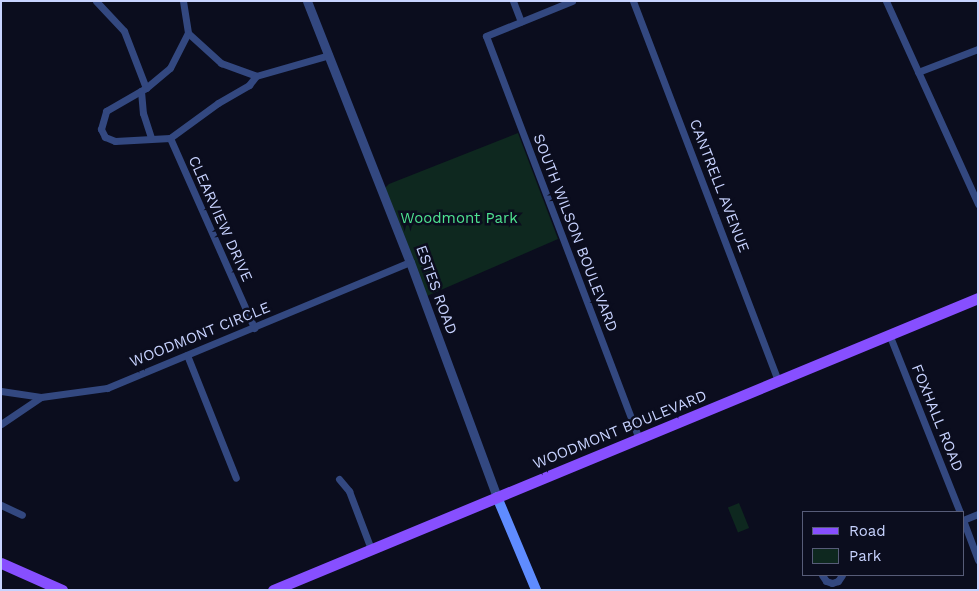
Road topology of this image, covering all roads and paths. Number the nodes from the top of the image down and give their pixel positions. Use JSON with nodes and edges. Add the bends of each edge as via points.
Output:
{"nodes":[{"id":1,"x":96,"y":1,"type":"edge"},
{"id":2,"x":183,"y":1,"type":"edge"},
{"id":3,"x":307,"y":1,"type":"edge"},
{"id":4,"x":513,"y":1,"type":"edge"},
{"id":5,"x":572,"y":1,"type":"edge"},
{"id":6,"x":633,"y":1,"type":"edge"},
{"id":7,"x":886,"y":1,"type":"edge"},
{"id":8,"x":521,"y":22,"type":"junction"},
{"id":9,"x":188,"y":33,"type":"junction"},
{"id":10,"x":978,"y":49,"type":"edge"},
{"id":11,"x":329,"y":55,"type":"junction"},
{"id":12,"x":918,"y":72,"type":"junction"},
{"id":13,"x":256,"y":76,"type":"junction"},
{"id":14,"x":144,"y":89,"type":"junction"},
{"id":15,"x":151,"y":138,"type":"junction"},
{"id":16,"x":170,"y":138,"type":"junction"},
{"id":17,"x":978,"y":204,"type":"edge"},
{"id":18,"x":410,"y":262,"type":"junction"},
{"id":19,"x":978,"y":298,"type":"edge"},
{"id":20,"x":254,"y":328,"type":"junction"},
{"id":21,"x":889,"y":334,"type":"junction"},
{"id":22,"x":187,"y":355,"type":"junction"},
{"id":23,"x":778,"y":381,"type":"junction"},
{"id":24,"x":1,"y":391,"type":"edge"},
{"id":25,"x":41,"y":397,"type":"junction"},
{"id":26,"x":1,"y":424,"type":"edge"},
{"id":27,"x":639,"y":439,"type":"junction"},
{"id":28,"x":236,"y":478,"type":"dead end"},
{"id":29,"x":339,"y":479,"type":"dead end"},
{"id":30,"x":497,"y":497,"type":"junction"},
{"id":31,"x":1,"y":505,"type":"edge"},
{"id":32,"x":960,"y":511,"type":"edge"},
{"id":33,"x":978,"y":514,"type":"edge"},
{"id":34,"x":22,"y":515,"type":"dead end"},
{"id":35,"x":964,"y":520,"type":"edge"},
{"id":36,"x":964,"y":523,"type":"edge"},
{"id":37,"x":370,"y":548,"type":"junction"},
{"id":38,"x":978,"y":560,"type":"edge"},
{"id":39,"x":1,"y":563,"type":"edge"},
{"id":40,"x":823,"y":576,"type":"edge"},
{"id":41,"x":841,"y":576,"type":"edge"},
{"id":42,"x":62,"y":590,"type":"edge"},
{"id":43,"x":273,"y":590,"type":"edge"},
{"id":44,"x":536,"y":590,"type":"edge"}],
"edges":[{"from":1,"to":14,"type":"street","via":[[124,31]]},
{"from":2,"to":9,"type":"street"},
{"from":3,"to":11,"type":"street","name":"ESTES ROAD"},
{"from":4,"to":8,"type":"street"},
{"from":5,"to":8,"type":"street"},
{"from":6,"to":23,"type":"street","name":"CANTRELL AVENUE"},
{"from":7,"to":12,"type":"street"},
{"from":8,"to":27,"type":"street","name":"SOUTH WILSON BOULEVARD","via":[[486,36]]},
{"from":9,"to":13,"type":"street","via":[[221,63]]},
{"from":9,"to":14,"type":"street","via":[[170,68]]},
{"from":10,"to":12,"type":"street"},
{"from":11,"to":13,"type":"street"},
{"from":11,"to":18,"type":"street","name":"ESTES ROAD"},
{"from":12,"to":17,"type":"street"},
{"from":13,"to":16,"type":"street","via":[[249,85]]},
{"from":14,"to":15,"type":"street","via":[[144,113]]},
{"from":14,"to":15,"type":"street","via":[[106,111],[101,129],[105,138],[115,141]]},
{"from":15,"to":16,"type":"street"},
{"from":16,"to":20,"type":"street","name":"CLEARVIEW DRIVE"},
{"from":18,"to":20,"type":"street","name":"WOODMONT CIRCLE"},
{"from":18,"to":30,"type":"street","name":"ESTES ROAD"},
{"from":19,"to":21,"type":"main road","name":"WOODMONT BOULEVARD"},
{"from":20,"to":22,"type":"street","name":"WOODMONT CIRCLE"},
{"from":21,"to":23,"type":"main road","name":"WOODMONT BOULEVARD"},
{"from":21,"to":32,"type":"street","name":"FOXHALL ROAD"},
{"from":22,"to":25,"type":"street","name":"WOODMONT CIRCLE","via":[[107,388]]},
{"from":22,"to":28,"type":"street"},
{"from":23,"to":27,"type":"main road","name":"WOODMONT BOULEVARD"},
{"from":24,"to":25,"type":"street"},
{"from":25,"to":26,"type":"street","name":"WOODMONT CIRCLE"},
{"from":27,"to":30,"type":"main road","name":"WOODMONT BOULEVARD"},
{"from":29,"to":37,"type":"street","via":[[348,491]]},
{"from":30,"to":37,"type":"main road","name":"WOODMONT BOULEVARD"},
{"from":30,"to":44,"type":"main road","name":"ESTES ROAD"},
{"from":31,"to":34,"type":"street"},
{"from":33,"to":35,"type":"street"},
{"from":36,"to":38,"type":"street"},
{"from":37,"to":43,"type":"main road","name":"WOODMONT BOULEVARD"},
{"from":39,"to":42,"type":"main road"},
{"from":40,"to":41,"type":"street","via":[[832,583]]}]}
